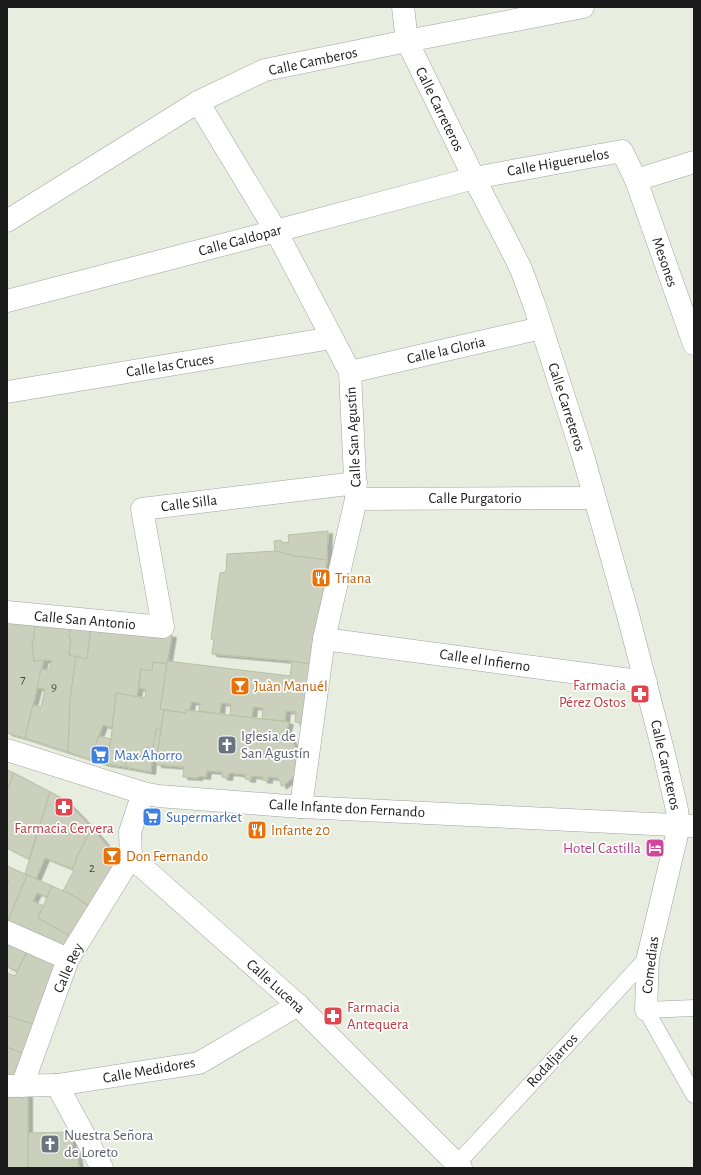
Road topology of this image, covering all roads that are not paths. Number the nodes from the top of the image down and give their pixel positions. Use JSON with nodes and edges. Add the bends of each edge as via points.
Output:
{"nodes":[{"id":1,"x":403,"y":7,"type":"edge"},
{"id":2,"x":583,"y":7,"type":"edge"},
{"id":3,"x":407,"y":41,"type":"junction"},
{"id":4,"x":198,"y":102,"type":"junction"},
{"id":5,"x":694,"y":162,"type":"edge"},
{"id":6,"x":474,"y":178,"type":"junction"},
{"id":7,"x":636,"y":180,"type":"junction"},
{"id":8,"x":7,"y":221,"type":"edge"},
{"id":9,"x":276,"y":231,"type":"junction"},
{"id":10,"x":7,"y":301,"type":"edge"},
{"id":11,"x":542,"y":328,"type":"junction"},
{"id":12,"x":332,"y":338,"type":"junction"},
{"id":13,"x":694,"y":344,"type":"edge"},
{"id":14,"x":350,"y":372,"type":"junction"},
{"id":15,"x":7,"y":392,"type":"edge"},
{"id":16,"x":356,"y":491,"type":"junction"},
{"id":17,"x":594,"y":498,"type":"junction"},
{"id":18,"x":7,"y":612,"type":"edge"},
{"id":19,"x":164,"y":627,"type":"joint"},
{"id":20,"x":324,"y":639,"type":"junction"},
{"id":21,"x":646,"y":682,"type":"junction"},
{"id":22,"x":7,"y":750,"type":"edge"},
{"id":23,"x":143,"y":793,"type":"junction"},
{"id":24,"x":301,"y":806,"type":"junction"},
{"id":25,"x":686,"y":826,"type":"edge"},
{"id":26,"x":131,"y":857,"type":"junction"},
{"id":27,"x":7,"y":932,"type":"edge"},
{"id":28,"x":648,"y":957,"type":"junction"},
{"id":29,"x":68,"y":959,"type":"junction"},
{"id":30,"x":298,"y":1005,"type":"junction"},
{"id":31,"x":694,"y":1008,"type":"edge"},
{"id":32,"x":646,"y":1010,"type":"junction"},
{"id":33,"x":57,"y":1085,"type":"junction"},
{"id":34,"x":14,"y":1086,"type":"edge"},
{"id":35,"x":694,"y":1095,"type":"edge"},
{"id":36,"x":456,"y":1167,"type":"edge"},
{"id":37,"x":102,"y":1168,"type":"edge"}],
"edges":[{"from":1,"to":3,"type":"street","name":"Calle Carreteros"},
{"from":2,"to":3,"type":"street","name":"Calle Camberos"},
{"from":3,"to":4,"type":"street","name":"Calle Camberos","via":[[265,70]]},
{"from":3,"to":6,"type":"street","name":"Calle Carreteros"},
{"from":4,"to":8,"type":"street","name":"Calle Camberos"},
{"from":4,"to":9,"type":"street","name":"Calle San Agustín"},
{"from":5,"to":7,"type":"street"},
{"from":6,"to":7,"type":"street","name":"Calle Higueruelos","via":[[622,150]]},
{"from":6,"to":9,"type":"street","name":"Calle Galdopar"},
{"from":6,"to":11,"type":"street","name":"Calle Carreteros","via":[[521,269]]},
{"from":7,"to":13,"type":"street","name":"Mesones"},
{"from":9,"to":10,"type":"street","name":"Calle Galdopar"},
{"from":9,"to":12,"type":"street","name":"Calle San Agustín"},
{"from":11,"to":14,"type":"street","name":"Calle la Gloria"},
{"from":11,"to":17,"type":"street","name":"Calle Carreteros"},
{"from":12,"to":14,"type":"street","name":"Calle San Agustín"},
{"from":12,"to":15,"type":"street","name":"Calle las Cruces"},
{"from":14,"to":16,"type":"street","name":"Calle San Agustín"},
{"from":16,"to":17,"type":"street","name":"Calle Purgatorio"},
{"from":16,"to":19,"type":"street","name":"Calle Silla","via":[[142,509]]},
{"from":16,"to":20,"type":"street","name":"Calle San Agustín"},
{"from":17,"to":21,"type":"street","name":"Calle Carreteros"},
{"from":18,"to":19,"type":"street","name":"Calle San Antonio"},
{"from":20,"to":21,"type":"street","name":"Calle el Infierno"},
{"from":20,"to":24,"type":"street","name":"Calle San Agustín"},
{"from":21,"to":25,"type":"street","name":"Calle Carreteros","via":[[677,810]]},
{"from":22,"to":23,"type":"street","name":"Calle Infante don Fernando"},
{"from":23,"to":24,"type":"street","name":"Calle Infante don Fernando"},
{"from":23,"to":26,"type":"street","via":[[130,832]]},
{"from":24,"to":25,"type":"street","name":"Calle Infante don Fernando"},
{"from":25,"to":28,"type":"street","name":"Comedias"},
{"from":26,"to":29,"type":"street","name":"Calle Rey"},
{"from":26,"to":30,"type":"street","name":"Calle Lucena"},
{"from":27,"to":29,"type":"street"},
{"from":28,"to":32,"type":"street","name":"Comedias"},
{"from":28,"to":36,"type":"street","name":"Rodaljarros"},
{"from":29,"to":34,"type":"street","name":"Calle Rey"},
{"from":30,"to":33,"type":"street","name":"Calle Medidores","via":[[199,1063]]},
{"from":30,"to":36,"type":"street","name":"Calle Lucena"},
{"from":31,"to":32,"type":"street"},
{"from":32,"to":35,"type":"street","name":"Comedias"},
{"from":33,"to":34,"type":"street","name":"Calle Medidores"},
{"from":33,"to":37,"type":"street"}]}
